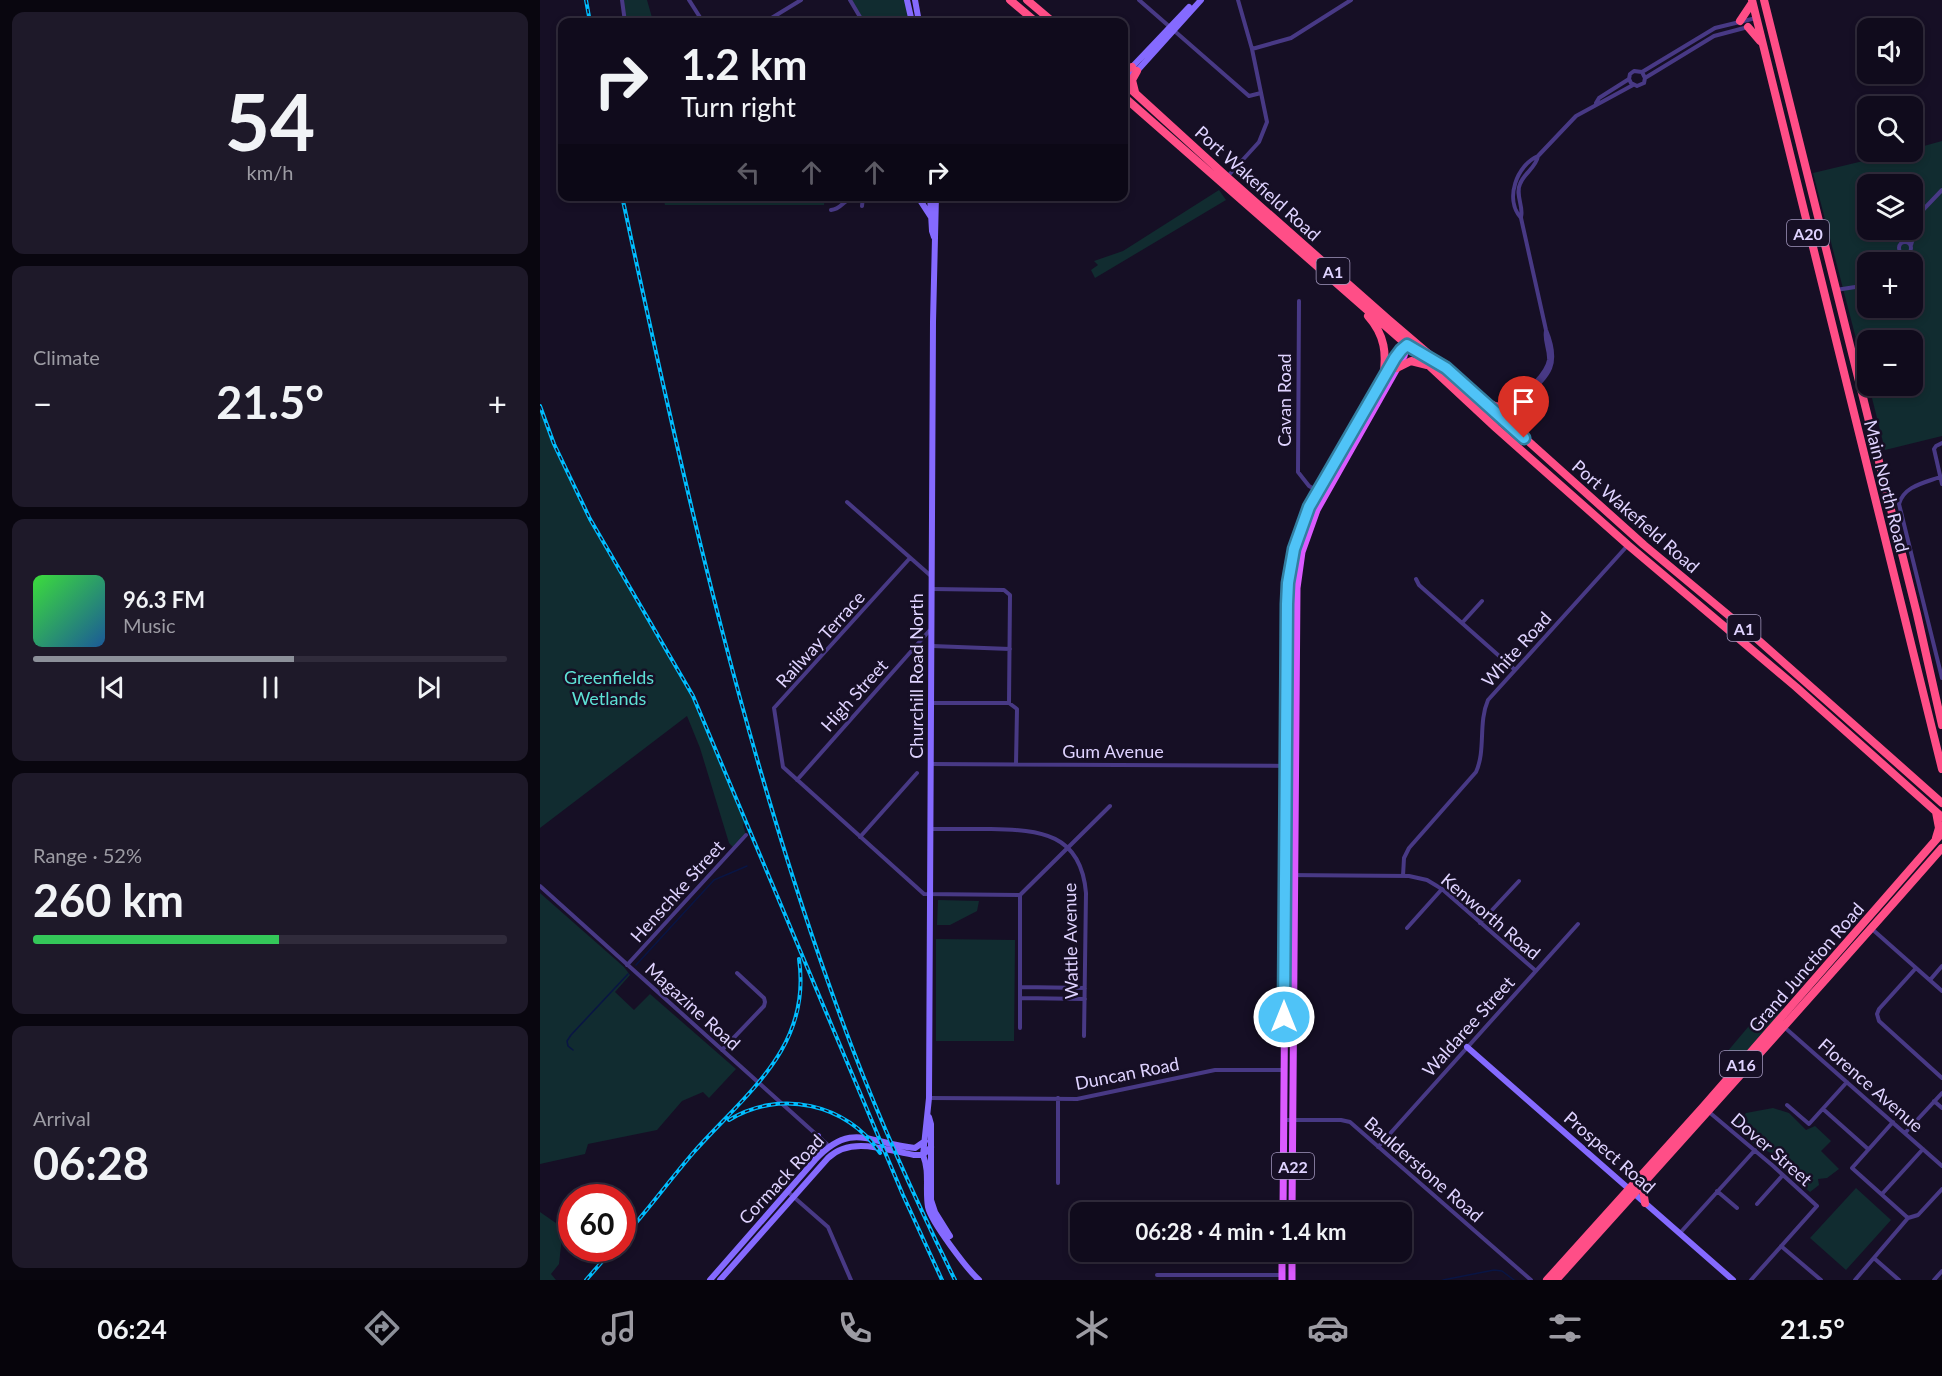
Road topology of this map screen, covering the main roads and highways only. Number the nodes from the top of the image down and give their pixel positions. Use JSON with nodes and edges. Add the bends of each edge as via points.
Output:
{"nodes":[{"id":1,"x":1010,"y":0,"type":"edge"},
{"id":2,"x":1764,"y":0,"type":"edge"},
{"id":3,"x":1752,"y":2,"type":"edge"},
{"id":4,"x":1031,"y":3,"type":"edge"},
{"id":5,"x":1768,"y":17,"type":"junction"},
{"id":6,"x":1031,"y":18,"type":"edge"},
{"id":7,"x":1040,"y":18,"type":"edge"},
{"id":8,"x":1048,"y":18,"type":"edge"},
{"id":9,"x":1740,"y":21,"type":"road end"},
{"id":10,"x":1757,"y":21,"type":"junction"},
{"id":11,"x":1748,"y":27,"type":"road end"},
{"id":12,"x":1763,"y":45,"type":"junction"},
{"id":13,"x":1778,"y":55,"type":"junction"},
{"id":14,"x":1769,"y":69,"type":"junction"},
{"id":15,"x":1128,"y":70,"type":"edge"},
{"id":16,"x":1128,"y":86,"type":"edge"},
{"id":17,"x":1128,"y":92,"type":"edge"},
{"id":18,"x":1135,"y":93,"type":"junction"},
{"id":19,"x":1128,"y":101,"type":"edge"},
{"id":20,"x":1168,"y":136,"type":"junction"},
{"id":21,"x":1278,"y":221,"type":"junction"},
{"id":22,"x":1288,"y":241,"type":"junction"},
{"id":23,"x":1818,"y":270,"type":"junction"},
{"id":24,"x":1338,"y":284,"type":"junction"},
{"id":25,"x":1836,"y":290,"type":"junction"},
{"id":26,"x":1827,"y":308,"type":"junction"},
{"id":27,"x":1389,"y":320,"type":"junction"},
{"id":28,"x":1407,"y":345,"type":"junction"},
{"id":29,"x":1428,"y":365,"type":"junction"},
{"id":30,"x":1397,"y":368,"type":"junction"},
{"id":31,"x":1446,"y":368,"type":"junction"},
{"id":32,"x":1383,"y":378,"type":"junction"},
{"id":33,"x":1478,"y":396,"type":"junction"},
{"id":34,"x":1507,"y":408,"type":"road end"},
{"id":35,"x":1500,"y":417,"type":"junction"},
{"id":36,"x":1519,"y":448,"type":"junction"},
{"id":37,"x":1321,"y":494,"type":"junction"},
{"id":38,"x":1622,"y":525,"type":"junction"},
{"id":39,"x":1644,"y":544,"type":"junction"},
{"id":40,"x":1628,"y":545,"type":"junction"},
{"id":41,"x":1286,"y":630,"type":"junction"},
{"id":42,"x":1296,"y":630,"type":"junction"},
{"id":43,"x":1757,"y":639,"type":"junction"},
{"id":44,"x":1750,"y":647,"type":"junction"},
{"id":45,"x":1286,"y":690,"type":"junction"},
{"id":46,"x":1295,"y":702,"type":"junction"},
{"id":47,"x":1937,"y":704,"type":"junction"},
{"id":48,"x":1927,"y":707,"type":"junction"},
{"id":49,"x":1942,"y":725,"type":"edge"},
{"id":50,"x":1873,"y":740,"type":"junction"},
{"id":51,"x":1865,"y":748,"type":"junction"},
{"id":52,"x":1942,"y":769,"type":"edge"},
{"id":53,"x":1942,"y":793,"type":"edge"},
{"id":54,"x":1934,"y":796,"type":"junction"},
{"id":55,"x":1942,"y":803,"type":"edge"},
{"id":56,"x":1939,"y":814,"type":"edge"},
{"id":57,"x":1942,"y":833,"type":"edge"},
{"id":58,"x":1934,"y":842,"type":"junction"},
{"id":59,"x":1942,"y":848,"type":"edge"},
{"id":60,"x":1868,"y":925,"type":"junction"},
{"id":61,"x":1706,"y":1110,"type":"junction"},
{"id":62,"x":1647,"y":1179,"type":"junction"},
{"id":63,"x":1631,"y":1191,"type":"junction"},
{"id":64,"x":1283,"y":1202,"type":"edge"},
{"id":65,"x":1292,"y":1202,"type":"edge"},
{"id":66,"x":1646,"y":1203,"type":"road end"},
{"id":67,"x":1292,"y":1262,"type":"edge"},
{"id":68,"x":1292,"y":1280,"type":"edge"},
{"id":69,"x":1548,"y":1280,"type":"edge"},
{"id":70,"x":1556,"y":1280,"type":"edge"}],
"edges":[{"from":1,"to":6,"type":"highway"},
{"from":2,"to":5,"type":"highway","name":"Main North Road","number":"A20"},
{"from":3,"to":9,"type":"highway"},
{"from":3,"to":10,"type":"highway","name":"Main North Road","number":"A20"},
{"from":4,"to":7,"type":"highway"},
{"from":4,"to":8,"type":"highway"},
{"from":5,"to":10,"type":"highway"},
{"from":5,"to":13,"type":"highway","name":"Main North Road","number":"A20"},
{"from":10,"to":12,"type":"highway","name":"Main North Road","number":"A20"},
{"from":11,"to":12,"type":"highway"},
{"from":12,"to":14,"type":"highway","name":"Main North Road","number":"A20"},
{"from":13,"to":14,"type":"highway"},
{"from":13,"to":25,"type":"highway","name":"Main North Road","number":"A20"},
{"from":14,"to":23,"type":"highway","name":"Main North Road","number":"A20"},
{"from":15,"to":18,"type":"highway","via":[[1134,69]]},
{"from":16,"to":18,"type":"highway","name":"Port Wakefield Road","number":"A1"},
{"from":17,"to":20,"type":"highway"},
{"from":18,"to":21,"type":"highway","name":"Port Wakefield Road","number":"A1"},
{"from":19,"to":20,"type":"highway","name":"Port Wakefield Road","number":"A1"},
{"from":20,"to":22,"type":"highway","name":"Port Wakefield Road","number":"A1"},
{"from":21,"to":22,"type":"highway"},
{"from":21,"to":27,"type":"highway","name":"Port Wakefield Road","number":"A1"},
{"from":22,"to":24,"type":"highway","name":"Port Wakefield Road","number":"A1"},
{"from":23,"to":25,"type":"highway","via":[[1828,286]]},
{"from":23,"to":26,"type":"highway","name":"Main North Road","number":"A20"},
{"from":24,"to":28,"type":"highway","name":"Port Wakefield Road","number":"A1"},
{"from":24,"to":32,"type":"highway","via":[[1381,334],[1386,356]]},
{"from":25,"to":26,"type":"highway"},
{"from":25,"to":47,"type":"highway","name":"Main North Road","number":"A20"},
{"from":26,"to":48,"type":"highway","name":"Main North Road","number":"A20"},
{"from":27,"to":28,"type":"highway"},
{"from":27,"to":31,"type":"highway","name":"Port Wakefield Road","number":"A1"},
{"from":28,"to":29,"type":"highway","name":"Port Wakefield Road","number":"A1"},
{"from":28,"to":30,"type":"main road","number":"A22"},
{"from":28,"to":31,"type":"highway"},
{"from":28,"to":32,"type":"main road"},
{"from":29,"to":30,"type":"highway","via":[[1411,361]]},
{"from":29,"to":36,"type":"highway","name":"Port Wakefield Road","number":"A1"},
{"from":30,"to":37,"type":"main road","number":"A22"},
{"from":31,"to":33,"type":"highway","name":"Port Wakefield Road","number":"A1"},
{"from":32,"to":37,"type":"main road","number":"A22"},
{"from":33,"to":34,"type":"highway"},
{"from":33,"to":35,"type":"highway","name":"Port Wakefield Road","number":"A1"},
{"from":35,"to":36,"type":"highway","via":[[1500,424]]},
{"from":35,"to":38,"type":"highway","name":"Port Wakefield Road","number":"A1"},
{"from":36,"to":40,"type":"highway","name":"Port Wakefield Road","number":"A1"},
{"from":37,"to":41,"type":"main road","number":"A22","via":[[1304,519],[1294,549]]},
{"from":37,"to":42,"type":"main road","number":"A22","via":[[1300,562]]},
{"from":38,"to":39,"type":"highway","name":"Port Wakefield Road","number":"A1"},
{"from":38,"to":40,"type":"highway"},
{"from":39,"to":40,"type":"highway"},
{"from":39,"to":43,"type":"highway","name":"Port Wakefield Road","number":"A1"},
{"from":40,"to":44,"type":"highway","name":"Port Wakefield Road","number":"A1"},
{"from":41,"to":42,"type":"main road"},
{"from":41,"to":45,"type":"main road","number":"A22"},
{"from":42,"to":46,"type":"main road","number":"A22"},
{"from":43,"to":44,"type":"highway"},
{"from":43,"to":50,"type":"highway","name":"Port Wakefield Road","number":"A1"},
{"from":44,"to":51,"type":"highway","name":"Port Wakefield Road","number":"A1"},
{"from":45,"to":46,"type":"main road"},
{"from":45,"to":64,"type":"main road","number":"A22"},
{"from":46,"to":65,"type":"main road","number":"A22"},
{"from":47,"to":48,"type":"highway"},
{"from":47,"to":49,"type":"highway","name":"Main North Road","number":"A20"},
{"from":48,"to":52,"type":"highway","name":"Main North Road","number":"A20"},
{"from":50,"to":51,"type":"highway"},
{"from":50,"to":54,"type":"highway","name":"Port Wakefield Road","number":"A1"},
{"from":51,"to":56,"type":"highway","name":"Port Wakefield Road","number":"A1"},
{"from":53,"to":54,"type":"highway"},
{"from":54,"to":55,"type":"highway","name":"Port Wakefield Road","number":"A1"},
{"from":56,"to":58,"type":"highway"},
{"from":57,"to":58,"type":"highway","name":"Grand Junction Road","number":"A16"},
{"from":58,"to":60,"type":"highway","name":"Grand Junction Road","number":"A16"},
{"from":59,"to":60,"type":"highway","name":"Grand Junction Road","number":"A16"},
{"from":60,"to":61,"type":"highway","name":"Grand Junction Road","number":"A16"},
{"from":61,"to":62,"type":"highway","name":"Grand Junction Road","number":"A16"},
{"from":61,"to":63,"type":"highway","name":"Grand Junction Road","number":"A16"},
{"from":62,"to":63,"type":"highway","name":"Grand Junction Road","number":"A16"},
{"from":62,"to":66,"type":"highway","via":[[1642,1190]]},
{"from":63,"to":69,"type":"highway","name":"Grand Junction Road","number":"A16"},
{"from":63,"to":70,"type":"highway","name":"Grand Junction Road","number":"A16"},
{"from":67,"to":68,"type":"main road"}]}
